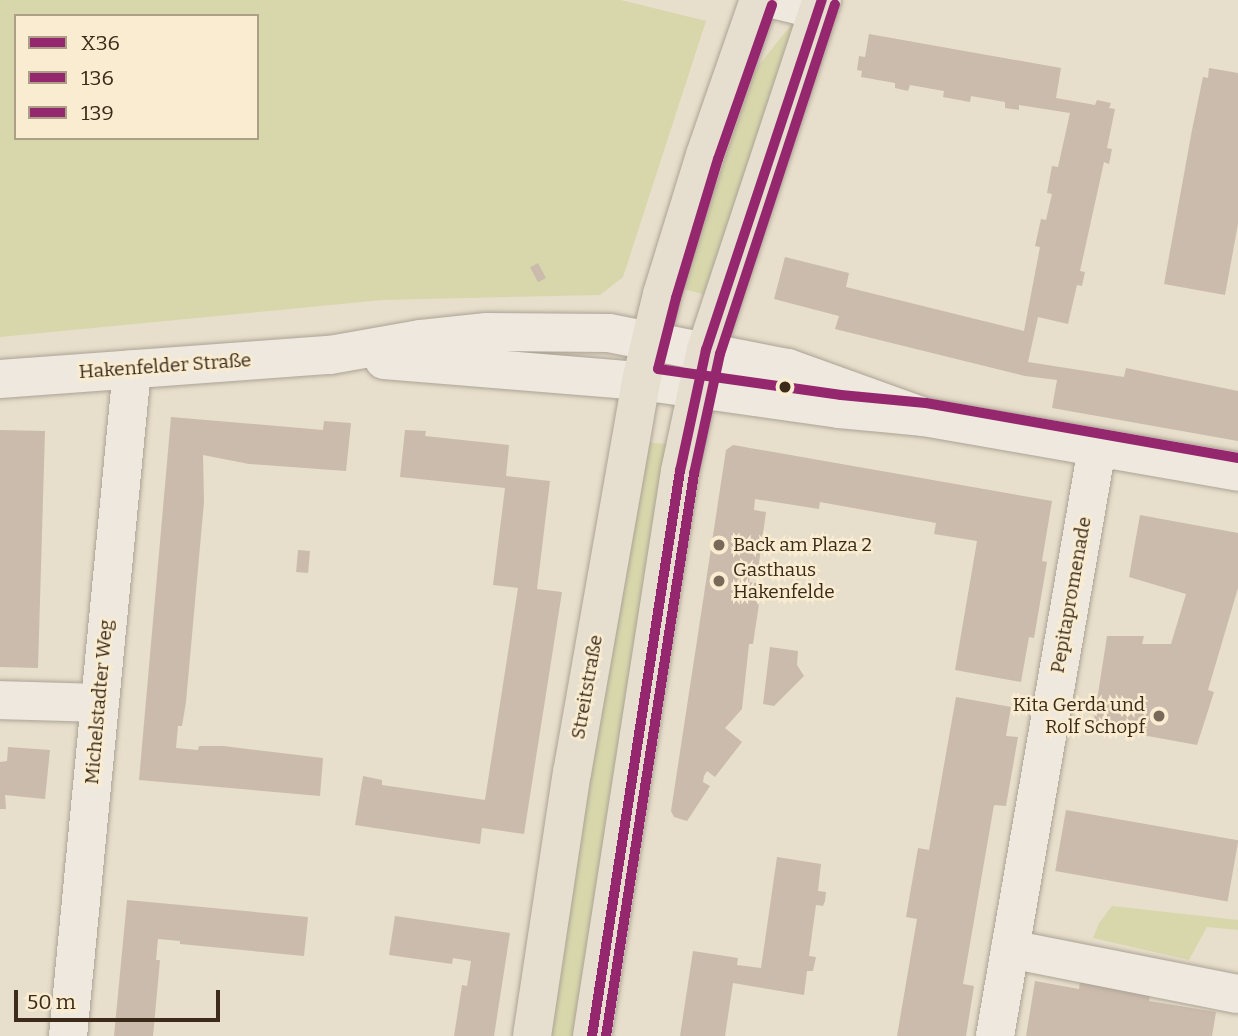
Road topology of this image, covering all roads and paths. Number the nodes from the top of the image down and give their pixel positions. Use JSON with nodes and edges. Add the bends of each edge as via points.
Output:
{"nodes":[{"id":1,"x":759,"y":0,"type":"edge"},
{"id":2,"x":777,"y":0,"type":"edge"},
{"id":3,"x":820,"y":5,"type":"edge"},
{"id":4,"x":650,"y":340,"type":"junction"},
{"id":5,"x":706,"y":351,"type":"junction"},
{"id":6,"x":330,"y":355,"type":"junction"},
{"id":7,"x":132,"y":369,"type":"junction"},
{"id":8,"x":0,"y":379,"type":"edge"},
{"id":9,"x":641,"y":381,"type":"junction"},
{"id":10,"x":697,"y":389,"type":"junction"},
{"id":11,"x":924,"y":417,"type":"junction"},
{"id":12,"x":1097,"y":448,"type":"junction"},
{"id":13,"x":1238,"y":472,"type":"edge"},
{"id":14,"x":0,"y":700,"type":"edge"},
{"id":15,"x":99,"y":703,"type":"junction"},
{"id":16,"x":1010,"y":948,"type":"junction"},
{"id":17,"x":1238,"y":994,"type":"edge"},
{"id":18,"x":68,"y":1036,"type":"edge"},
{"id":19,"x":532,"y":1036,"type":"edge"},
{"id":20,"x":592,"y":1036,"type":"edge"},
{"id":21,"x":995,"y":1036,"type":"edge"}],
"edges":[{"from":1,"to":4,"type":"main road","name":"Streitstraße","via":[[705,155]]},
{"from":2,"to":3,"type":"street"},
{"from":3,"to":5,"type":"main road"},
{"from":4,"to":5,"type":"street","name":"Hakenfelder Straße"},
{"from":4,"to":6,"type":"street","name":"Hakenfelder Straße","via":[[609,332],[487,332],[421,338]]},
{"from":4,"to":9,"type":"main road","name":"Streitstraße"},
{"from":5,"to":10,"type":"main road"},
{"from":5,"to":11,"type":"street","name":"Hakenfelder Straße","via":[[788,368]]},
{"from":6,"to":7,"type":"street","name":"Hakenfelder Straße"},
{"from":6,"to":9,"type":"street","name":"Hakenfelder Straße"},
{"from":7,"to":8,"type":"street","name":"Hakenfelder Straße"},
{"from":7,"to":15,"type":"street","name":"Michelstadter Weg"},
{"from":9,"to":10,"type":"street","name":"Hakenfelder Straße"},
{"from":9,"to":19,"type":"main road","name":"Streitstraße","via":[[572,773]]},
{"from":10,"to":11,"type":"street","name":"Hakenfelder Straße"},
{"from":10,"to":20,"type":"main road","via":[[680,471]]},
{"from":11,"to":12,"type":"street"},
{"from":12,"to":13,"type":"street"},
{"from":12,"to":16,"type":"street","name":"Pepitapromenade"},
{"from":14,"to":15,"type":"street"},
{"from":15,"to":18,"type":"street","name":"Michelstadter Weg"},
{"from":16,"to":17,"type":"street"},
{"from":16,"to":21,"type":"street","name":"Pepitapromenade"}]}
